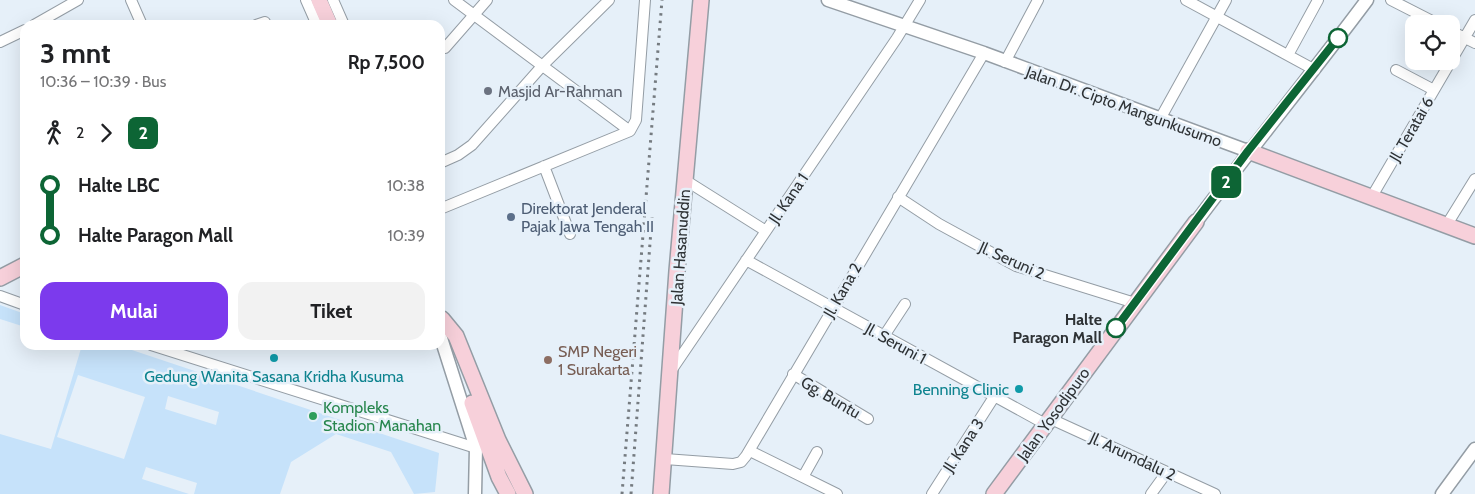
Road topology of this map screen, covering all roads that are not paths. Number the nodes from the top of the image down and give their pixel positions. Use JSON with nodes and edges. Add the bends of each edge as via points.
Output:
{"nodes":[{"id":1,"x":78,"y":0,"type":"edge"},
{"id":2,"x":131,"y":0,"type":"edge"},
{"id":3,"x":454,"y":0,"type":"edge"},
{"id":4,"x":487,"y":0,"type":"edge"},
{"id":5,"x":610,"y":0,"type":"edge"},
{"id":6,"x":645,"y":0,"type":"edge"},
{"id":7,"x":701,"y":0,"type":"edge"},
{"id":8,"x":828,"y":0,"type":"edge"},
{"id":9,"x":920,"y":0,"type":"edge"},
{"id":10,"x":1038,"y":0,"type":"edge"},
{"id":11,"x":1186,"y":0,"type":"edge"},
{"id":12,"x":1226,"y":0,"type":"edge"},
{"id":13,"x":1318,"y":0,"type":"edge"},
{"id":14,"x":1367,"y":0,"type":"edge"},
{"id":15,"x":1391,"y":0,"type":"edge"},
{"id":16,"x":318,"y":2,"type":"edge"},
{"id":17,"x":473,"y":14,"type":"junction"},
{"id":18,"x":1420,"y":15,"type":"edge"},
{"id":19,"x":1217,"y":17,"type":"junction"},
{"id":20,"x":44,"y":20,"type":"edge"},
{"id":21,"x":140,"y":20,"type":"edge"},
{"id":22,"x":316,"y":20,"type":"edge"},
{"id":23,"x":327,"y":20,"type":"edge"},
{"id":24,"x":338,"y":20,"type":"edge"},
{"id":25,"x":1475,"y":20,"type":"edge"},
{"id":26,"x":905,"y":26,"type":"junction"},
{"id":27,"x":20,"y":32,"type":"edge"},
{"id":28,"x":1460,"y":36,"type":"edge"},
{"id":29,"x":1465,"y":38,"type":"junction"},
{"id":30,"x":0,"y":42,"type":"edge"},
{"id":31,"x":1475,"y":43,"type":"edge"},
{"id":32,"x":1460,"y":46,"type":"edge"},
{"id":33,"x":445,"y":48,"type":"dead end"},
{"id":34,"x":984,"y":53,"type":"junction"},
{"id":35,"x":1288,"y":55,"type":"junction"},
{"id":36,"x":1005,"y":62,"type":"junction"},
{"id":37,"x":543,"y":65,"type":"junction"},
{"id":38,"x":1315,"y":70,"type":"junction"},
{"id":39,"x":1396,"y":70,"type":"dead end"},
{"id":40,"x":1446,"y":70,"type":"edge"},
{"id":41,"x":1434,"y":90,"type":"junction"},
{"id":42,"x":1160,"y":119,"type":"junction"},
{"id":43,"x":630,"y":131,"type":"junction"},
{"id":44,"x":1248,"y":151,"type":"junction"},
{"id":45,"x":445,"y":161,"type":"edge"},
{"id":46,"x":544,"y":166,"type":"junction"},
{"id":47,"x":1475,"y":179,"type":"edge"},
{"id":48,"x":685,"y":180,"type":"junction"},
{"id":49,"x":898,"y":197,"type":"junction"},
{"id":50,"x":1372,"y":198,"type":"junction"},
{"id":51,"x":445,"y":207,"type":"edge"},
{"id":52,"x":1196,"y":222,"type":"joint"},
{"id":53,"x":1446,"y":226,"type":"junction"},
{"id":54,"x":766,"y":230,"type":"junction"},
{"id":55,"x":570,"y":234,"type":"dead end"},
{"id":56,"x":1475,"y":236,"type":"edge"},
{"id":57,"x":746,"y":260,"type":"junction"},
{"id":58,"x":20,"y":267,"type":"edge"},
{"id":59,"x":1,"y":274,"type":"edge"},
{"id":60,"x":0,"y":296,"type":"edge"},
{"id":61,"x":20,"y":302,"type":"edge"},
{"id":62,"x":1135,"y":303,"type":"junction"},
{"id":63,"x":905,"y":304,"type":"dead end"},
{"id":64,"x":832,"y":308,"type":"junction"},
{"id":65,"x":445,"y":322,"type":"edge"},
{"id":66,"x":445,"y":328,"type":"edge"},
{"id":67,"x":884,"y":336,"type":"junction"},
{"id":68,"x":167,"y":350,"type":"edge"},
{"id":69,"x":445,"y":350,"type":"edge"},
{"id":70,"x":671,"y":371,"type":"junction"},
{"id":71,"x":793,"y":374,"type":"junction"},
{"id":72,"x":994,"y":397,"type":"junction"},
{"id":73,"x":868,"y":419,"type":"dead end"},
{"id":74,"x":1049,"y":422,"type":"junction"},
{"id":75,"x":476,"y":448,"type":"junction"},
{"id":76,"x":1475,"y":449,"type":"edge"},
{"id":77,"x":750,"y":451,"type":"junction"},
{"id":78,"x":817,"y":452,"type":"dead end"},
{"id":79,"x":665,"y":459,"type":"junction"},
{"id":80,"x":1167,"y":472,"type":"junction"},
{"id":81,"x":803,"y":477,"type":"junction"},
{"id":82,"x":475,"y":494,"type":"edge"},
{"id":83,"x":508,"y":494,"type":"edge"},
{"id":84,"x":525,"y":494,"type":"edge"},
{"id":85,"x":661,"y":494,"type":"edge"},
{"id":86,"x":837,"y":494,"type":"edge"},
{"id":87,"x":932,"y":494,"type":"edge"},
{"id":88,"x":994,"y":494,"type":"edge"},
{"id":89,"x":1151,"y":494,"type":"edge"},
{"id":90,"x":1215,"y":494,"type":"edge"},
{"id":91,"x":1442,"y":494,"type":"edge"}],
"edges":[{"from":1,"to":20,"type":"street"},
{"from":2,"to":21,"type":"street"},
{"from":3,"to":17,"type":"street"},
{"from":4,"to":17,"type":"street"},
{"from":5,"to":37,"type":"street"},
{"from":6,"to":43,"type":"street","via":[[636,120]]},
{"from":7,"to":48,"type":"main road","name":"Jalan Hasanuddin"},
{"from":8,"to":26,"type":"street","name":"Jalan Dr. Cipto Mangunkusumo"},
{"from":9,"to":26,"type":"street","name":"Jl. Kana 1"},
{"from":10,"to":36,"type":"street"},
{"from":11,"to":19,"type":"street"},
{"from":12,"to":19,"type":"street"},
{"from":13,"to":35,"type":"street"},
{"from":14,"to":38,"type":"street","name":"Jalan Yosodipuro"},
{"from":15,"to":18,"type":"street"},
{"from":16,"to":22,"type":"street"},
{"from":16,"to":23,"type":"main road"},
{"from":16,"to":24,"type":"street"},
{"from":17,"to":33,"type":"street"},
{"from":17,"to":37,"type":"street"},
{"from":19,"to":35,"type":"street"},
{"from":19,"to":42,"type":"street"},
{"from":25,"to":29,"type":"street","name":"Jl. Teratai 6"},
{"from":26,"to":34,"type":"street","name":"Jalan Dr. Cipto Mangunkusumo"},
{"from":26,"to":54,"type":"street","name":"Jl. Kana 1"},
{"from":27,"to":30,"type":"street"},
{"from":28,"to":29,"type":"street"},
{"from":29,"to":31,"type":"street"},
{"from":29,"to":32,"type":"street","name":"Jl. Teratai 6"},
{"from":34,"to":36,"type":"street","name":"Jalan Dr. Cipto Mangunkusumo"},
{"from":34,"to":49,"type":"street","name":"Jl. Kana 2"},
{"from":35,"to":38,"type":"street"},
{"from":36,"to":42,"type":"street","name":"Jalan Dr. Cipto Mangunkusumo"},
{"from":37,"to":43,"type":"street"},
{"from":37,"to":45,"type":"street","via":[[472,145]]},
{"from":38,"to":44,"type":"street","name":"Jalan Yosodipuro"},
{"from":39,"to":41,"type":"street"},
{"from":40,"to":41,"type":"street","name":"Jl. Teratai 6"},
{"from":41,"to":50,"type":"street","name":"Jl. Teratai 6"},
{"from":42,"to":44,"type":"street","name":"Jalan Dr. Cipto Mangunkusumo"},
{"from":43,"to":46,"type":"street"},
{"from":44,"to":50,"type":"main road","name":"Jalan Dr. Cipto Mangunkusumo"},
{"from":44,"to":52,"type":"street","name":"Jalan Yosodipuro"},
{"from":46,"to":51,"type":"street"},
{"from":46,"to":55,"type":"street"},
{"from":47,"to":53,"type":"street"},
{"from":48,"to":54,"type":"street"},
{"from":48,"to":70,"type":"main road","name":"Jalan Hasanuddin"},
{"from":49,"to":62,"type":"street","name":"Jl. Seruni 2","via":[[939,224],[1016,266]]},
{"from":49,"to":64,"type":"street","name":"Jl. Kana 2"},
{"from":50,"to":53,"type":"main road","name":"Jalan Dr. Cipto Mangunkusumo"},
{"from":52,"to":62,"type":"main road","name":"Jalan Yosodipuro"},
{"from":53,"to":56,"type":"main road","name":"Jalan Dr. Cipto Mangunkusumo"},
{"from":54,"to":57,"type":"street","name":"Jl. Kana 1"},
{"from":57,"to":64,"type":"street","name":"Jl. Seruni 1"},
{"from":57,"to":70,"type":"street","name":"Jl. Kana 1"},
{"from":58,"to":59,"type":"main road"},
{"from":60,"to":61,"type":"street"},
{"from":62,"to":74,"type":"main road","name":"Jalan Yosodipuro"},
{"from":63,"to":67,"type":"street"},
{"from":64,"to":67,"type":"street","name":"Jl. Seruni 1"},
{"from":64,"to":71,"type":"street","name":"Jl. Kana 2"},
{"from":65,"to":84,"type":"main road","via":[[456,336],[498,440]]},
{"from":66,"to":83,"type":"main road"},
{"from":67,"to":72,"type":"street","name":"Jl. Seruni 1"},
{"from":68,"to":75,"type":"street"},
{"from":69,"to":75,"type":"street"},
{"from":70,"to":79,"type":"main road","name":"Jalan Hasanuddin"},
{"from":71,"to":73,"type":"street","name":"Gg. Buntu"},
{"from":71,"to":77,"type":"street","name":"Jl. Kana 2"},
{"from":72,"to":74,"type":"street","name":"Jl. Seruni 1"},
{"from":72,"to":87,"type":"street","name":"Jl. Kana 3"},
{"from":74,"to":80,"type":"street","name":"Jl. Arumdalu 2"},
{"from":74,"to":88,"type":"main road","name":"Jalan Yosodipuro"},
{"from":75,"to":82,"type":"street"},
{"from":76,"to":91,"type":"street"},
{"from":77,"to":79,"type":"street","name":"Jl. Kana 2","via":[[741,462],[733,464]]},
{"from":77,"to":81,"type":"street"},
{"from":78,"to":81,"type":"street"},
{"from":79,"to":85,"type":"main road","name":"Jalan Hasanuddin"},
{"from":80,"to":89,"type":"street"},
{"from":80,"to":90,"type":"street","name":"Jl. Arumdalu 2"},
{"from":81,"to":86,"type":"street"}]}
